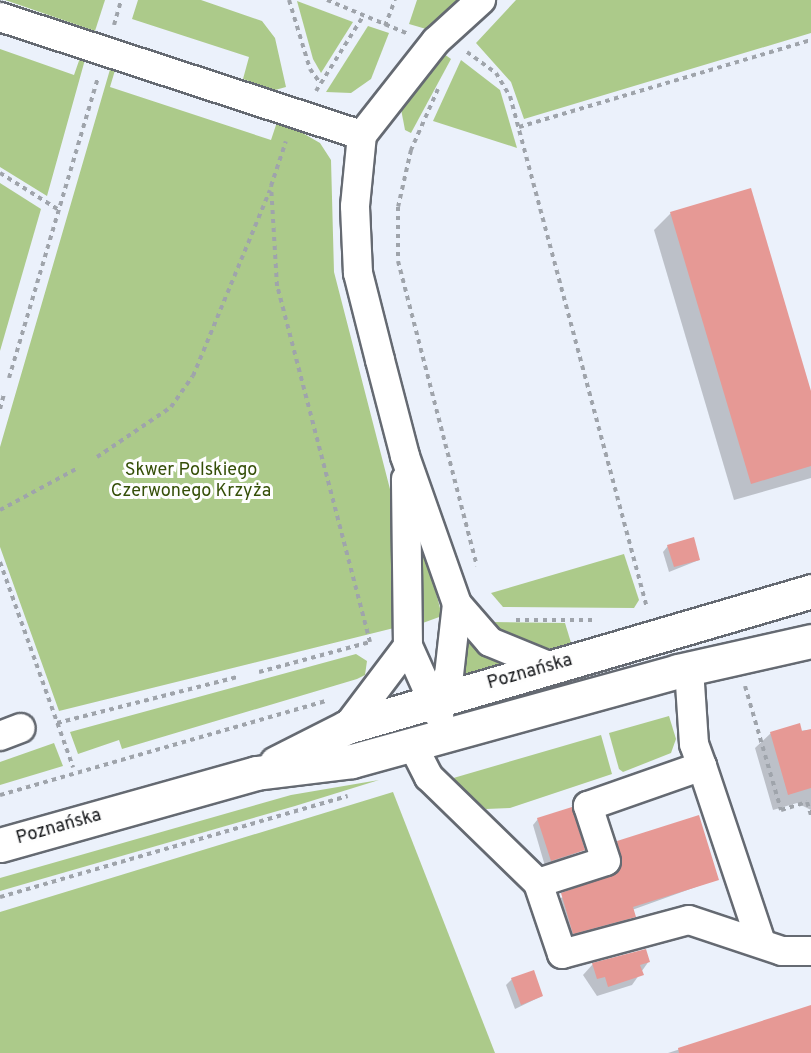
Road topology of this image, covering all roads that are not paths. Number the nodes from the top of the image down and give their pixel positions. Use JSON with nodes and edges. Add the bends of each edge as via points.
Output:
{"nodes":[{"id":1,"x":481,"y":0,"type":"edge"},
{"id":2,"x":0,"y":16,"type":"edge"},
{"id":3,"x":362,"y":135,"type":"junction"},
{"id":4,"x":405,"y":456,"type":"junction"},
{"id":5,"x":811,"y":591,"type":"edge"},
{"id":6,"x":457,"y":604,"type":"junction"},
{"id":7,"x":811,"y":641,"type":"edge"},
{"id":8,"x":408,"y":646,"type":"junction"},
{"id":9,"x":551,"y":667,"type":"junction"},
{"id":10,"x":688,"y":668,"type":"junction"},
{"id":11,"x":436,"y":700,"type":"junction"},
{"id":12,"x":347,"y":727,"type":"junction"},
{"id":13,"x":445,"y":737,"type":"junction"},
{"id":14,"x":413,"y":746,"type":"junction"},
{"id":15,"x":702,"y":766,"type":"junction"},
{"id":16,"x":256,"y":773,"type":"junction"},
{"id":17,"x":0,"y":845,"type":"edge"},
{"id":18,"x":538,"y":883,"type":"junction"},
{"id":19,"x":761,"y":942,"type":"junction"},
{"id":20,"x":811,"y":951,"type":"edge"}],
"edges":[{"from":1,"to":3,"type":"lane","via":[[446,50]]},
{"from":2,"to":3,"type":"lane","via":[[303,111]]},
{"from":3,"to":4,"type":"lane","via":[[355,206],[358,273]]},
{"from":4,"to":6,"type":"lane"},
{"from":4,"to":8,"type":"lane"},
{"from":5,"to":9,"type":"main road","name":"Poznańska"},
{"from":6,"to":9,"type":"lane","via":[[490,642]]},
{"from":6,"to":11,"type":"lane","via":[[449,675]]},
{"from":7,"to":10,"type":"main road","name":"Poznańska"},
{"from":8,"to":11,"type":"lane"},
{"from":8,"to":12,"type":"lane"},
{"from":9,"to":11,"type":"main road","name":"Poznańska"},
{"from":10,"to":13,"type":"main road","name":"Poznańska"},
{"from":10,"to":15,"type":"lane","via":[[694,744]]},
{"from":11,"to":12,"type":"main road","name":"Poznańska"},
{"from":11,"to":13,"type":"lane"},
{"from":12,"to":16,"type":"main road","name":"Poznańska"},
{"from":13,"to":14,"type":"main road","name":"Poznańska"},
{"from":14,"to":16,"type":"main road","name":"Poznańska","via":[[352,761]]},
{"from":14,"to":18,"type":"lane","via":[[429,777]]},
{"from":15,"to":18,"type":"lane","via":[[588,806],[606,861]]},
{"from":15,"to":19,"type":"lane"},
{"from":16,"to":17,"type":"main road","name":"Poznańska"},
{"from":18,"to":19,"type":"lane","via":[[562,954],[675,920]]},
{"from":19,"to":20,"type":"lane","via":[[782,951]]}]}
